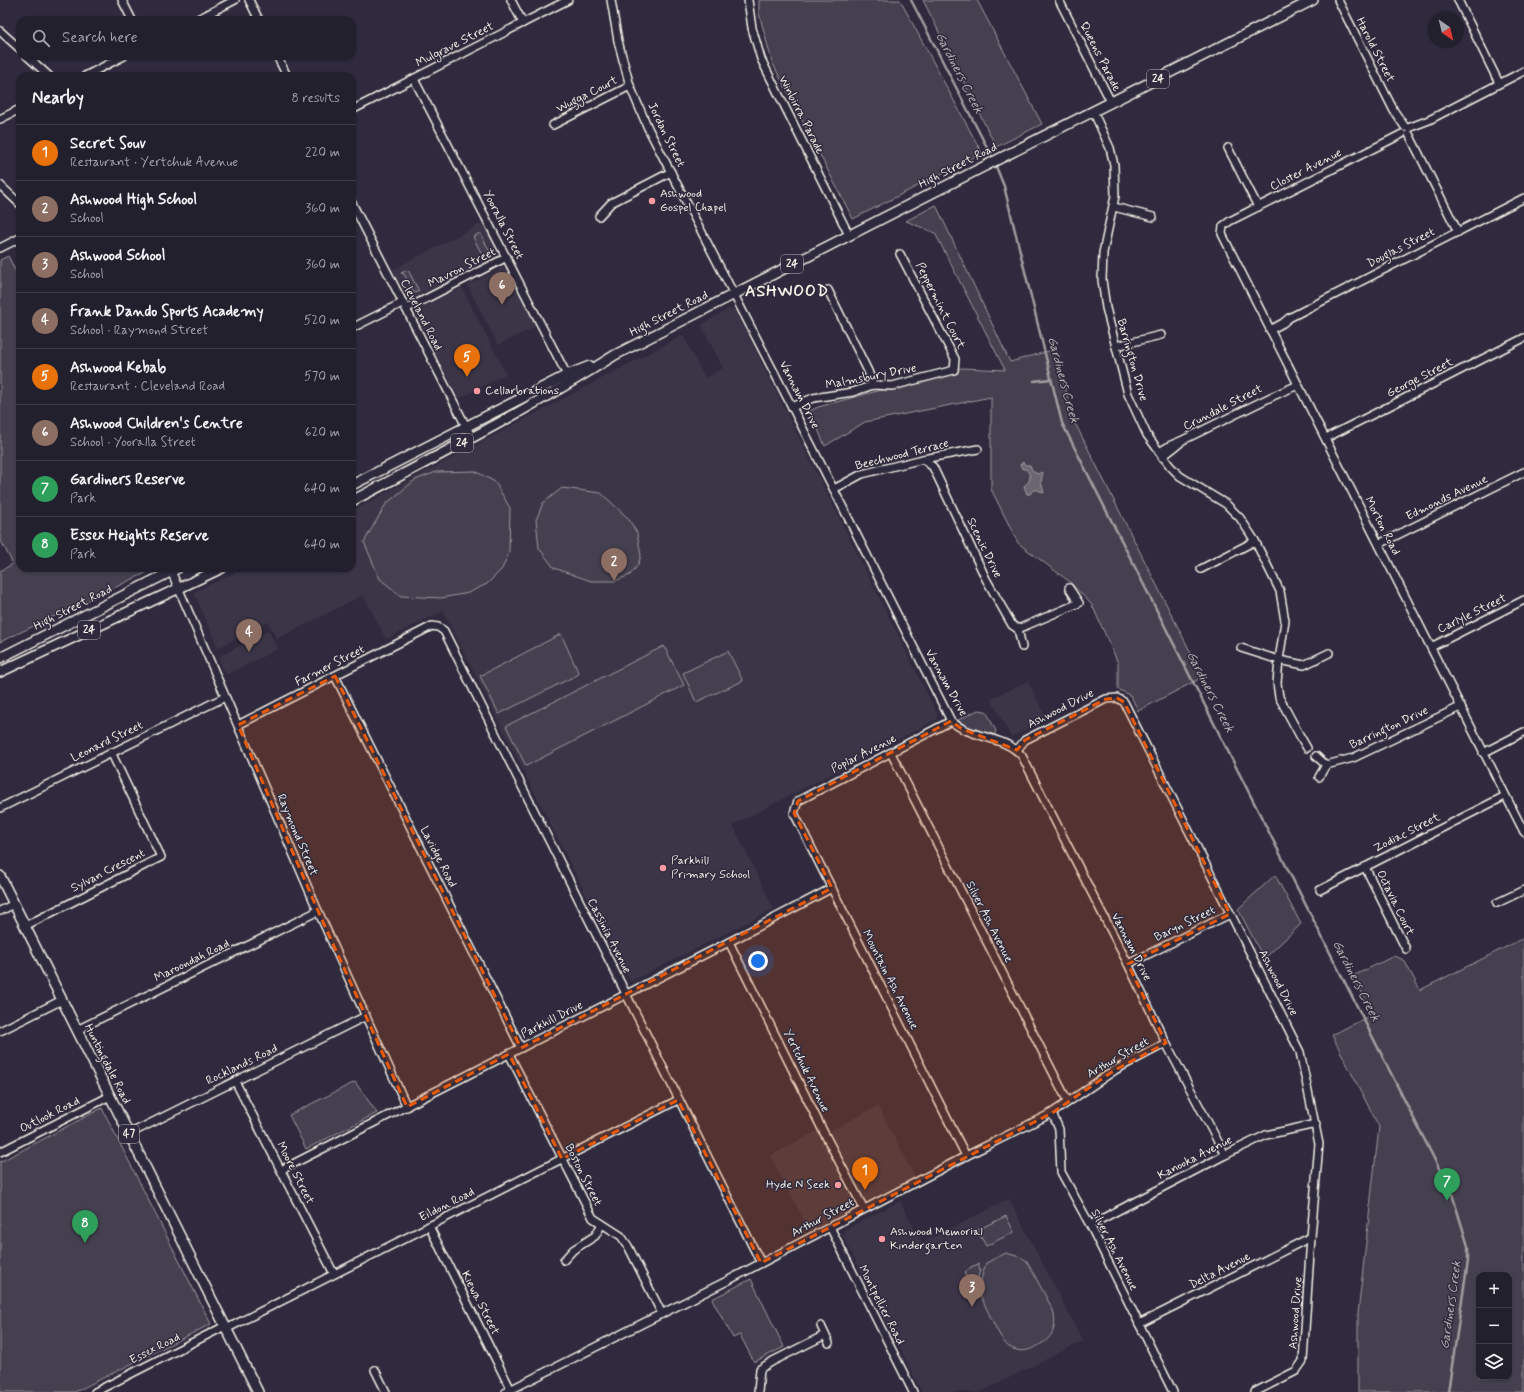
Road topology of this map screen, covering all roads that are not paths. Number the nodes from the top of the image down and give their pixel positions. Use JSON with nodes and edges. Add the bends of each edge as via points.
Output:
{"nodes":[{"id":1,"x":122,"y":0,"type":"edge"},
{"id":2,"x":235,"y":0,"type":"edge"},
{"id":3,"x":249,"y":0,"type":"edge"},
{"id":4,"x":511,"y":0,"type":"edge"},
{"id":5,"x":568,"y":0,"type":"edge"},
{"id":6,"x":611,"y":0,"type":"edge"},
{"id":7,"x":748,"y":0,"type":"edge"},
{"id":8,"x":1059,"y":0,"type":"edge"},
{"id":9,"x":1313,"y":0,"type":"edge"},
{"id":10,"x":1338,"y":0,"type":"edge"},
{"id":11,"x":1458,"y":0,"type":"edge"},
{"id":12,"x":130,"y":16,"type":"edge"},
{"id":13,"x":204,"y":16,"type":"edge"},
{"id":14,"x":257,"y":16,"type":"edge"},
{"id":15,"x":523,"y":23,"type":"junction"},
{"id":16,"x":0,"y":31,"type":"edge"},
{"id":17,"x":16,"y":45,"type":"edge"},
{"id":18,"x":31,"y":60,"type":"edge"},
{"id":19,"x":116,"y":60,"type":"edge"},
{"id":20,"x":279,"y":60,"type":"edge"},
{"id":21,"x":1524,"y":71,"type":"edge"},
{"id":22,"x":45,"y":72,"type":"edge"},
{"id":23,"x":93,"y":72,"type":"edge"},
{"id":24,"x":285,"y":72,"type":"edge"},
{"id":25,"x":414,"y":79,"type":"junction"},
{"id":26,"x":1500,"y":83,"type":"junction"},
{"id":27,"x":630,"y":86,"type":"junction"},
{"id":28,"x":1111,"y":102,"type":"junction"},
{"id":29,"x":356,"y":108,"type":"edge"},
{"id":30,"x":16,"y":111,"type":"edge"},
{"id":31,"x":1093,"y":111,"type":"junction"},
{"id":32,"x":0,"y":120,"type":"edge"},
{"id":33,"x":553,"y":125,"type":"dead end"},
{"id":34,"x":1406,"y":131,"type":"junction"},
{"id":35,"x":1228,"y":148,"type":"dead end"},
{"id":36,"x":671,"y":172,"type":"junction"},
{"id":37,"x":0,"y":186,"type":"edge"},
{"id":38,"x":1524,"y":198,"type":"edge"},
{"id":39,"x":16,"y":200,"type":"edge"},
{"id":40,"x":1114,"y":206,"type":"junction"},
{"id":41,"x":1258,"y":207,"type":"junction"},
{"id":42,"x":356,"y":211,"type":"edge"},
{"id":43,"x":599,"y":216,"type":"dead end"},
{"id":44,"x":1153,"y":217,"type":"dead end"},
{"id":45,"x":1222,"y":229,"type":"joint"},
{"id":46,"x":1458,"y":232,"type":"junction"},
{"id":47,"x":849,"y":235,"type":"junction"},
{"id":48,"x":16,"y":240,"type":"edge"},
{"id":49,"x":0,"y":248,"type":"edge"},
{"id":50,"x":900,"y":254,"type":"dead end"},
{"id":51,"x":507,"y":257,"type":"junction"},
{"id":52,"x":828,"y":290,"type":"dead end"},
{"id":53,"x":734,"y":294,"type":"junction"},
{"id":54,"x":404,"y":306,"type":"junction"},
{"id":55,"x":356,"y":326,"type":"edge"},
{"id":56,"x":1269,"y":328,"type":"junction"},
{"id":57,"x":1161,"y":335,"type":"dead end"},
{"id":58,"x":1524,"y":338,"type":"edge"},
{"id":59,"x":1116,"y":346,"type":"junction"},
{"id":60,"x":954,"y":370,"type":"joint"},
{"id":61,"x":569,"y":379,"type":"junction"},
{"id":62,"x":1297,"y":383,"type":"junction"},
{"id":63,"x":874,"y":385,"type":"junction"},
{"id":64,"x":792,"y":407,"type":"junction"},
{"id":65,"x":466,"y":427,"type":"junction"},
{"id":66,"x":472,"y":438,"type":"junction"},
{"id":67,"x":1326,"y":438,"type":"junction"},
{"id":68,"x":978,"y":449,"type":"dead end"},
{"id":69,"x":1160,"y":454,"type":"junction"},
{"id":70,"x":923,"y":459,"type":"junction"},
{"id":71,"x":1524,"y":472,"type":"edge"},
{"id":72,"x":356,"y":483,"type":"edge"},
{"id":73,"x":834,"y":489,"type":"junction"},
{"id":74,"x":356,"y":499,"type":"edge"},
{"id":75,"x":1254,"y":541,"type":"junction"},
{"id":76,"x":1379,"y":544,"type":"junction"},
{"id":77,"x":1201,"y":569,"type":"dead end"},
{"id":78,"x":171,"y":572,"type":"edge"},
{"id":79,"x":175,"y":572,"type":"edge"},
{"id":80,"x":214,"y":572,"type":"edge"},
{"id":81,"x":1069,"y":588,"type":"dead end"},
{"id":82,"x":179,"y":589,"type":"junction"},
{"id":83,"x":1524,"y":600,"type":"edge"},
{"id":84,"x":432,"y":626,"type":"joint"},
{"id":85,"x":1018,"y":629,"type":"junction"},
{"id":86,"x":1022,"y":647,"type":"dead end"},
{"id":87,"x":1431,"y":647,"type":"junction"},
{"id":88,"x":1241,"y":648,"type":"dead end"},
{"id":89,"x":1329,"y":653,"type":"dead end"},
{"id":90,"x":0,"y":658,"type":"edge"},
{"id":91,"x":1279,"y":660,"type":"junction"},
{"id":92,"x":0,"y":672,"type":"edge"},
{"id":93,"x":335,"y":676,"type":"junction"},
{"id":94,"x":225,"y":697,"type":"junction"},
{"id":95,"x":1460,"y":707,"type":"junction"},
{"id":96,"x":951,"y":721,"type":"junction"},
{"id":97,"x":238,"y":724,"type":"junction"},
{"id":98,"x":1524,"y":732,"type":"edge"},
{"id":99,"x":1307,"y":748,"type":"dead end"},
{"id":100,"x":1017,"y":750,"type":"junction"},
{"id":101,"x":111,"y":752,"type":"junction"},
{"id":102,"x":891,"y":752,"type":"junction"},
{"id":103,"x":1483,"y":752,"type":"junction"},
{"id":104,"x":1316,"y":756,"type":"dead end"},
{"id":105,"x":1326,"y":765,"type":"junction"},
{"id":106,"x":1319,"y":777,"type":"dead end"},
{"id":107,"x":1505,"y":796,"type":"junction"},
{"id":108,"x":0,"y":808,"type":"edge"},
{"id":109,"x":794,"y":813,"type":"joint"},
{"id":110,"x":1524,"y":832,"type":"edge"},
{"id":111,"x":1365,"y":866,"type":"junction"},
{"id":112,"x":0,"y":876,"type":"edge"},
{"id":113,"x":832,"y":888,"type":"junction"},
{"id":114,"x":1320,"y":890,"type":"dead end"},
{"id":115,"x":1524,"y":890,"type":"edge"},
{"id":116,"x":14,"y":904,"type":"junction"},
{"id":117,"x":1497,"y":904,"type":"dead end"},
{"id":118,"x":0,"y":911,"type":"edge"},
{"id":119,"x":318,"y":911,"type":"junction"},
{"id":120,"x":1230,"y":914,"type":"junction"},
{"id":121,"x":25,"y":926,"type":"junction"},
{"id":122,"x":729,"y":942,"type":"junction"},
{"id":123,"x":1406,"y":949,"type":"dead end"},
{"id":124,"x":1128,"y":964,"type":"junction"},
{"id":125,"x":626,"y":994,"type":"junction"},
{"id":126,"x":62,"y":1000,"type":"junction"},
{"id":127,"x":366,"y":1016,"type":"junction"},
{"id":128,"x":77,"y":1030,"type":"junction"},
{"id":129,"x":0,"y":1031,"type":"edge"},
{"id":130,"x":1166,"y":1043,"type":"junction"},
{"id":131,"x":521,"y":1048,"type":"junction"},
{"id":132,"x":509,"y":1054,"type":"junction"},
{"id":133,"x":236,"y":1081,"type":"junction"},
{"id":134,"x":110,"y":1096,"type":"junction"},
{"id":135,"x":678,"y":1100,"type":"junction"},
{"id":136,"x":1068,"y":1102,"type":"junction"},
{"id":137,"x":407,"y":1106,"type":"junction"},
{"id":138,"x":1052,"y":1113,"type":"junction"},
{"id":139,"x":1316,"y":1124,"type":"junction"},
{"id":140,"x":129,"y":1134,"type":"junction"},
{"id":141,"x":0,"y":1152,"type":"edge"},
{"id":142,"x":1225,"y":1155,"type":"junction"},
{"id":143,"x":966,"y":1156,"type":"junction"},
{"id":144,"x":562,"y":1159,"type":"junction"},
{"id":145,"x":281,"y":1170,"type":"junction"},
{"id":146,"x":864,"y":1209,"type":"junction"},
{"id":147,"x":602,"y":1224,"type":"junction"},
{"id":148,"x":1090,"y":1225,"type":"junction"},
{"id":149,"x":429,"y":1226,"type":"junction"},
{"id":150,"x":830,"y":1227,"type":"junction"},
{"id":151,"x":1311,"y":1237,"type":"junction"},
{"id":152,"x":564,"y":1260,"type":"dead end"},
{"id":153,"x":761,"y":1263,"type":"junction"},
{"id":154,"x":334,"y":1274,"type":"junction"},
{"id":155,"x":662,"y":1314,"type":"junction"},
{"id":156,"x":1139,"y":1324,"type":"junction"},
{"id":157,"x":821,"y":1326,"type":"dead end"},
{"id":158,"x":225,"y":1327,"type":"junction"},
{"id":159,"x":825,"y":1335,"type":"junction"},
{"id":160,"x":829,"y":1343,"type":"dead end"},
{"id":161,"x":375,"y":1370,"type":"dead end"},
{"id":162,"x":509,"y":1391,"type":"edge"},
{"id":163,"x":909,"y":1391,"type":"edge"},
{"id":164,"x":95,"y":1392,"type":"edge"},
{"id":165,"x":258,"y":1392,"type":"edge"},
{"id":166,"x":386,"y":1392,"type":"edge"},
{"id":167,"x":758,"y":1392,"type":"edge"},
{"id":168,"x":1173,"y":1392,"type":"edge"},
{"id":169,"x":1255,"y":1392,"type":"edge"}],
"edges":[{"from":1,"to":12,"type":"street"},
{"from":2,"to":13,"type":"street"},
{"from":3,"to":14,"type":"street"},
{"from":4,"to":15,"type":"street"},
{"from":5,"to":15,"type":"street","name":"Mulgrave Street"},
{"from":6,"to":27,"type":"street","name":"Jordan Street","via":[[618,41]]},
{"from":7,"to":47,"type":"street","name":"Winbirra Parade","via":[[752,28],[761,59]]},
{"from":8,"to":28,"type":"street","name":"Queens Parade"},
{"from":9,"to":28,"type":"main road","name":"High Street Road","number":"24"},
{"from":10,"to":34,"type":"street","name":"Harold Street"},
{"from":11,"to":26,"type":"street"},
{"from":15,"to":25,"type":"street","name":"Mulgrave Street"},
{"from":16,"to":17,"type":"street"},
{"from":18,"to":22,"type":"street"},
{"from":19,"to":23,"type":"street"},
{"from":20,"to":24,"type":"street"},
{"from":21,"to":26,"type":"street","name":"Closter Avenue"},
{"from":25,"to":29,"type":"street","name":"Mulgrave Street"},
{"from":25,"to":51,"type":"street","name":"Yooralla Street"},
{"from":26,"to":34,"type":"street","name":"Closter Avenue"},
{"from":27,"to":33,"type":"street","name":"Wugga Court"},
{"from":27,"to":36,"type":"street","name":"Jordan Street"},
{"from":28,"to":31,"type":"main road","name":"High Street Road","number":"24"},
{"from":30,"to":32,"type":"street"},
{"from":31,"to":40,"type":"street","name":"Barrington Drive","via":[[1113,156],[1116,185]]},
{"from":31,"to":47,"type":"main road","name":"High Street Road","number":"24"},
{"from":34,"to":41,"type":"street","name":"Closter Avenue"},
{"from":34,"to":46,"type":"street","name":"Harold Street"},
{"from":35,"to":41,"type":"street"},
{"from":36,"to":43,"type":"street","via":[[611,203]]},
{"from":36,"to":53,"type":"street","name":"Jordan Street"},
{"from":37,"to":39,"type":"street"},
{"from":38,"to":46,"type":"street","name":"Douglas Street"},
{"from":40,"to":44,"type":"street"},
{"from":40,"to":59,"type":"street","name":"Barrington Drive","via":[[1103,253],[1102,280],[1103,295]]},
{"from":41,"to":45,"type":"street","name":"Closter Avenue","via":[[1230,220]]},
{"from":42,"to":54,"type":"street","name":"Cleveland Road"},
{"from":45,"to":56,"type":"street","name":"Morton Road","via":[[1224,239]]},
{"from":46,"to":56,"type":"street","name":"Douglas Street"},
{"from":47,"to":53,"type":"main road","name":"High Street Road","number":"24"},
{"from":48,"to":49,"type":"street"},
{"from":50,"to":60,"type":"street","name":"Peppermint Court","via":[[954,359]]},
{"from":51,"to":54,"type":"street","name":"Mavron Street"},
{"from":51,"to":61,"type":"street","name":"Yooralla Street"},
{"from":52,"to":63,"type":"street"},
{"from":53,"to":61,"type":"main road","name":"High Street Road","number":"24"},
{"from":53,"to":64,"type":"street","name":"Vannam Drive"},
{"from":54,"to":55,"type":"street","name":"Mavron Street"},
{"from":54,"to":65,"type":"street","name":"Cleveland Road"},
{"from":56,"to":62,"type":"street","name":"Morton Road"},
{"from":57,"to":59,"type":"street"},
{"from":58,"to":67,"type":"street","name":"George Street"},
{"from":59,"to":69,"type":"street","name":"Barrington Drive","via":[[1134,410]]},
{"from":60,"to":63,"type":"street","name":"Malmsbury Drive","via":[[892,386]]},
{"from":61,"to":65,"type":"main road","name":"High Street Road","number":"24"},
{"from":61,"to":66,"type":"main road","name":"High Street Road","number":"24"},
{"from":62,"to":67,"type":"street","name":"Morton Road"},
{"from":62,"to":69,"type":"street","name":"Crundale Street","via":[[1171,444]]},
{"from":63,"to":64,"type":"street","name":"Malmsbury Drive","via":[[853,392],[813,398]]},
{"from":64,"to":73,"type":"street","name":"Vannam Drive"},
{"from":65,"to":66,"type":"street","name":"Cleveland Road"},
{"from":65,"to":72,"type":"main road","name":"High Street Road","number":"24"},
{"from":66,"to":74,"type":"main road","name":"High Street Road","number":"24"},
{"from":67,"to":76,"type":"street","name":"Morton Road"},
{"from":68,"to":70,"type":"street","name":"Beechwood Terrace"},
{"from":69,"to":75,"type":"street","name":"Barrington Drive","via":[[1180,476],[1226,504],[1240,518]]},
{"from":70,"to":73,"type":"street","name":"Beechwood Terrace","via":[[862,474]]},
{"from":70,"to":85,"type":"street","name":"Scenic Drive","via":[[933,467],[986,579],[1012,625]]},
{"from":71,"to":76,"type":"street","name":"Edmonds Avenue"},
{"from":73,"to":96,"type":"street","name":"Vannam Drive"},
{"from":75,"to":77,"type":"street"},
{"from":75,"to":91,"type":"street","name":"Barrington Drive","via":[[1280,591],[1285,621]]},
{"from":76,"to":87,"type":"street","name":"Morton Road"},
{"from":78,"to":90,"type":"main road","name":"High Street Road","number":"24"},
{"from":79,"to":82,"type":"street","name":"Raymond Street"},
{"from":80,"to":82,"type":"main road","number":"24"},
{"from":81,"to":85,"type":"street","via":[[1079,603]]},
{"from":82,"to":92,"type":"main road","number":"24"},
{"from":82,"to":94,"type":"street","name":"Raymond Street"},
{"from":83,"to":87,"type":"street","name":"Carlyle Street"},
{"from":84,"to":93,"type":"street","name":"Farmer Street"},
{"from":84,"to":125,"type":"street","name":"Cassinia Avenue","via":[[444,631]]},
{"from":85,"to":86,"type":"street","name":"Scenic Drive"},
{"from":87,"to":95,"type":"street","name":"Morton Road"},
{"from":88,"to":91,"type":"street"},
{"from":89,"to":91,"type":"street","via":[[1304,665]]},
{"from":91,"to":99,"type":"street","name":"Barrington Drive","via":[[1279,697]]},
{"from":93,"to":97,"type":"street","name":"Farmer Street"},
{"from":93,"to":131,"type":"street","name":"Lavidge Road"},
{"from":94,"to":97,"type":"street","name":"Raymond Street"},
{"from":94,"to":101,"type":"street","name":"Leonard Street"},
{"from":95,"to":103,"type":"street","name":"Morton Road"},
{"from":95,"to":105,"type":"street","name":"Barrington Drive","via":[[1353,758]]},
{"from":96,"to":100,"type":"street","name":"Vannam Drive","via":[[962,729]]},
{"from":96,"to":102,"type":"street","name":"Poplar Avenue"},
{"from":97,"to":119,"type":"street","name":"Raymond Street"},
{"from":98,"to":103,"type":"street"},
{"from":100,"to":120,"type":"street","name":"Ashwood Drive","via":[[1025,740],[1106,699],[1117,698],[1124,702]]},
{"from":100,"to":124,"type":"street","name":"Vannam Drive"},
{"from":101,"to":108,"type":"street","name":"Leonard Street"},
{"from":101,"to":121,"type":"street","name":"Sylvan Crescent","via":[[161,857]]},
{"from":102,"to":109,"type":"street","name":"Poplar Avenue","via":[[798,801]]},
{"from":102,"to":136,"type":"street","name":"Silver Ash Avenue"},
{"from":103,"to":107,"type":"street","name":"Morton Road"},
{"from":104,"to":105,"type":"street"},
{"from":105,"to":106,"type":"street"},
{"from":107,"to":110,"type":"street","name":"Morton Road"},
{"from":107,"to":111,"type":"street","name":"Zodiac Street"},
{"from":109,"to":113,"type":"street","name":"Mountain Ash Avenue"},
{"from":111,"to":114,"type":"street","name":"Zodiac Street"},
{"from":111,"to":123,"type":"street","name":"Octavia Court"},
{"from":112,"to":116,"type":"main road","name":"Huntingdale Road","number":"47"},
{"from":113,"to":122,"type":"street","name":"Parkhill Drive"},
{"from":113,"to":143,"type":"street","name":"Mountain Ash Avenue"},
{"from":115,"to":117,"type":"street"},
{"from":116,"to":118,"type":"street"},
{"from":116,"to":121,"type":"main road","name":"Huntingdale Road","number":"47"},
{"from":119,"to":127,"type":"street","name":"Raymond Street"},
{"from":119,"to":128,"type":"street","name":"Maroondah Road"},
{"from":120,"to":124,"type":"street","name":"Baryn Street"},
{"from":120,"to":139,"type":"street","name":"Ashwood Drive","via":[[1300,1052]]},
{"from":121,"to":126,"type":"main road","name":"Huntingdale Road","number":"47"},
{"from":122,"to":125,"type":"street","name":"Parkhill Drive"},
{"from":122,"to":146,"type":"street","name":"Yertchuk Avenue"},
{"from":124,"to":130,"type":"street","name":"Vannam Drive"},
{"from":125,"to":131,"type":"street","name":"Parkhill Drive"},
{"from":125,"to":135,"type":"street","name":"Cassinia Avenue"},
{"from":126,"to":128,"type":"main road","name":"Huntingdale Road","number":"47"},
{"from":126,"to":129,"type":"street"},
{"from":127,"to":133,"type":"street","name":"Rocklands Road"},
{"from":127,"to":137,"type":"street","name":"Raymond Street"},
{"from":128,"to":134,"type":"main road","name":"Huntingdale Road","number":"47"},
{"from":130,"to":136,"type":"street","name":"Arthur Street","via":[[1115,1070]]},
{"from":130,"to":142,"type":"street","name":"Vannam Drive"},
{"from":131,"to":132,"type":"street","name":"Parkhill Drive"},
{"from":132,"to":137,"type":"street","name":"Parkhill Drive"},
{"from":132,"to":144,"type":"street","name":"Boston Street"},
{"from":133,"to":140,"type":"street","name":"Rocklands Road"},
{"from":133,"to":145,"type":"street","name":"Moore Street"},
{"from":134,"to":140,"type":"main road","name":"Huntingdale Road","number":"47"},
{"from":134,"to":141,"type":"street","name":"Outlook Road"},
{"from":135,"to":144,"type":"street","name":"Eildon Road"},
{"from":135,"to":153,"type":"street","name":"Cassinia Avenue"},
{"from":136,"to":138,"type":"street","name":"Arthur Street"},
{"from":137,"to":145,"type":"street","name":"Parkhill Drive"},
{"from":138,"to":143,"type":"street","name":"Arthur Street"},
{"from":138,"to":148,"type":"street","name":"Silver Ash Avenue","via":[[1059,1129],[1061,1172]]},
{"from":139,"to":142,"type":"street","name":"Kanooka Avenue","via":[[1266,1135]]},
{"from":139,"to":151,"type":"street","name":"Ashwood Drive","via":[[1319,1144]]},
{"from":140,"to":158,"type":"main road","name":"Huntingdale Road","number":"47"},
{"from":142,"to":148,"type":"street","name":"Kanooka Avenue"},
{"from":143,"to":146,"type":"street","name":"Arthur Street"},
{"from":144,"to":147,"type":"street","name":"Boston Street","via":[[593,1218]]},
{"from":144,"to":149,"type":"street","name":"Eildon Road"},
{"from":145,"to":154,"type":"street","name":"Moore Street"},
{"from":146,"to":150,"type":"street","name":"Arthur Street"},
{"from":147,"to":152,"type":"street","via":[[595,1236],[573,1250]]},
{"from":147,"to":155,"type":"street","name":"Boston Street","via":[[621,1236],[628,1246]]},
{"from":148,"to":156,"type":"street","name":"Silver Ash Avenue"},
{"from":149,"to":154,"type":"street","name":"Eildon Road"},
{"from":149,"to":162,"type":"street","name":"Kiewa Street"},
{"from":150,"to":153,"type":"street","name":"Arthur Street"},
{"from":150,"to":163,"type":"street","name":"Montpellier Road"},
{"from":151,"to":156,"type":"street","name":"Delta Avenue"},
{"from":151,"to":169,"type":"street","name":"Ashwood Drive","via":[[1303,1361],[1296,1371]]},
{"from":153,"to":155,"type":"street","name":"Arthur Street"},
{"from":154,"to":158,"type":"street","name":"Eildon Road"},
{"from":155,"to":162,"type":"street","name":"Arthur Street"},
{"from":156,"to":168,"type":"street","name":"Silver Ash Avenue"},
{"from":157,"to":159,"type":"street"},
{"from":158,"to":164,"type":"street","name":"Essex Road"},
{"from":158,"to":165,"type":"main road","name":"Huntingdale Road","number":"47"},
{"from":159,"to":160,"type":"street"},
{"from":159,"to":167,"type":"street","via":[[760,1369]]},
{"from":161,"to":166,"type":"street"}]}
